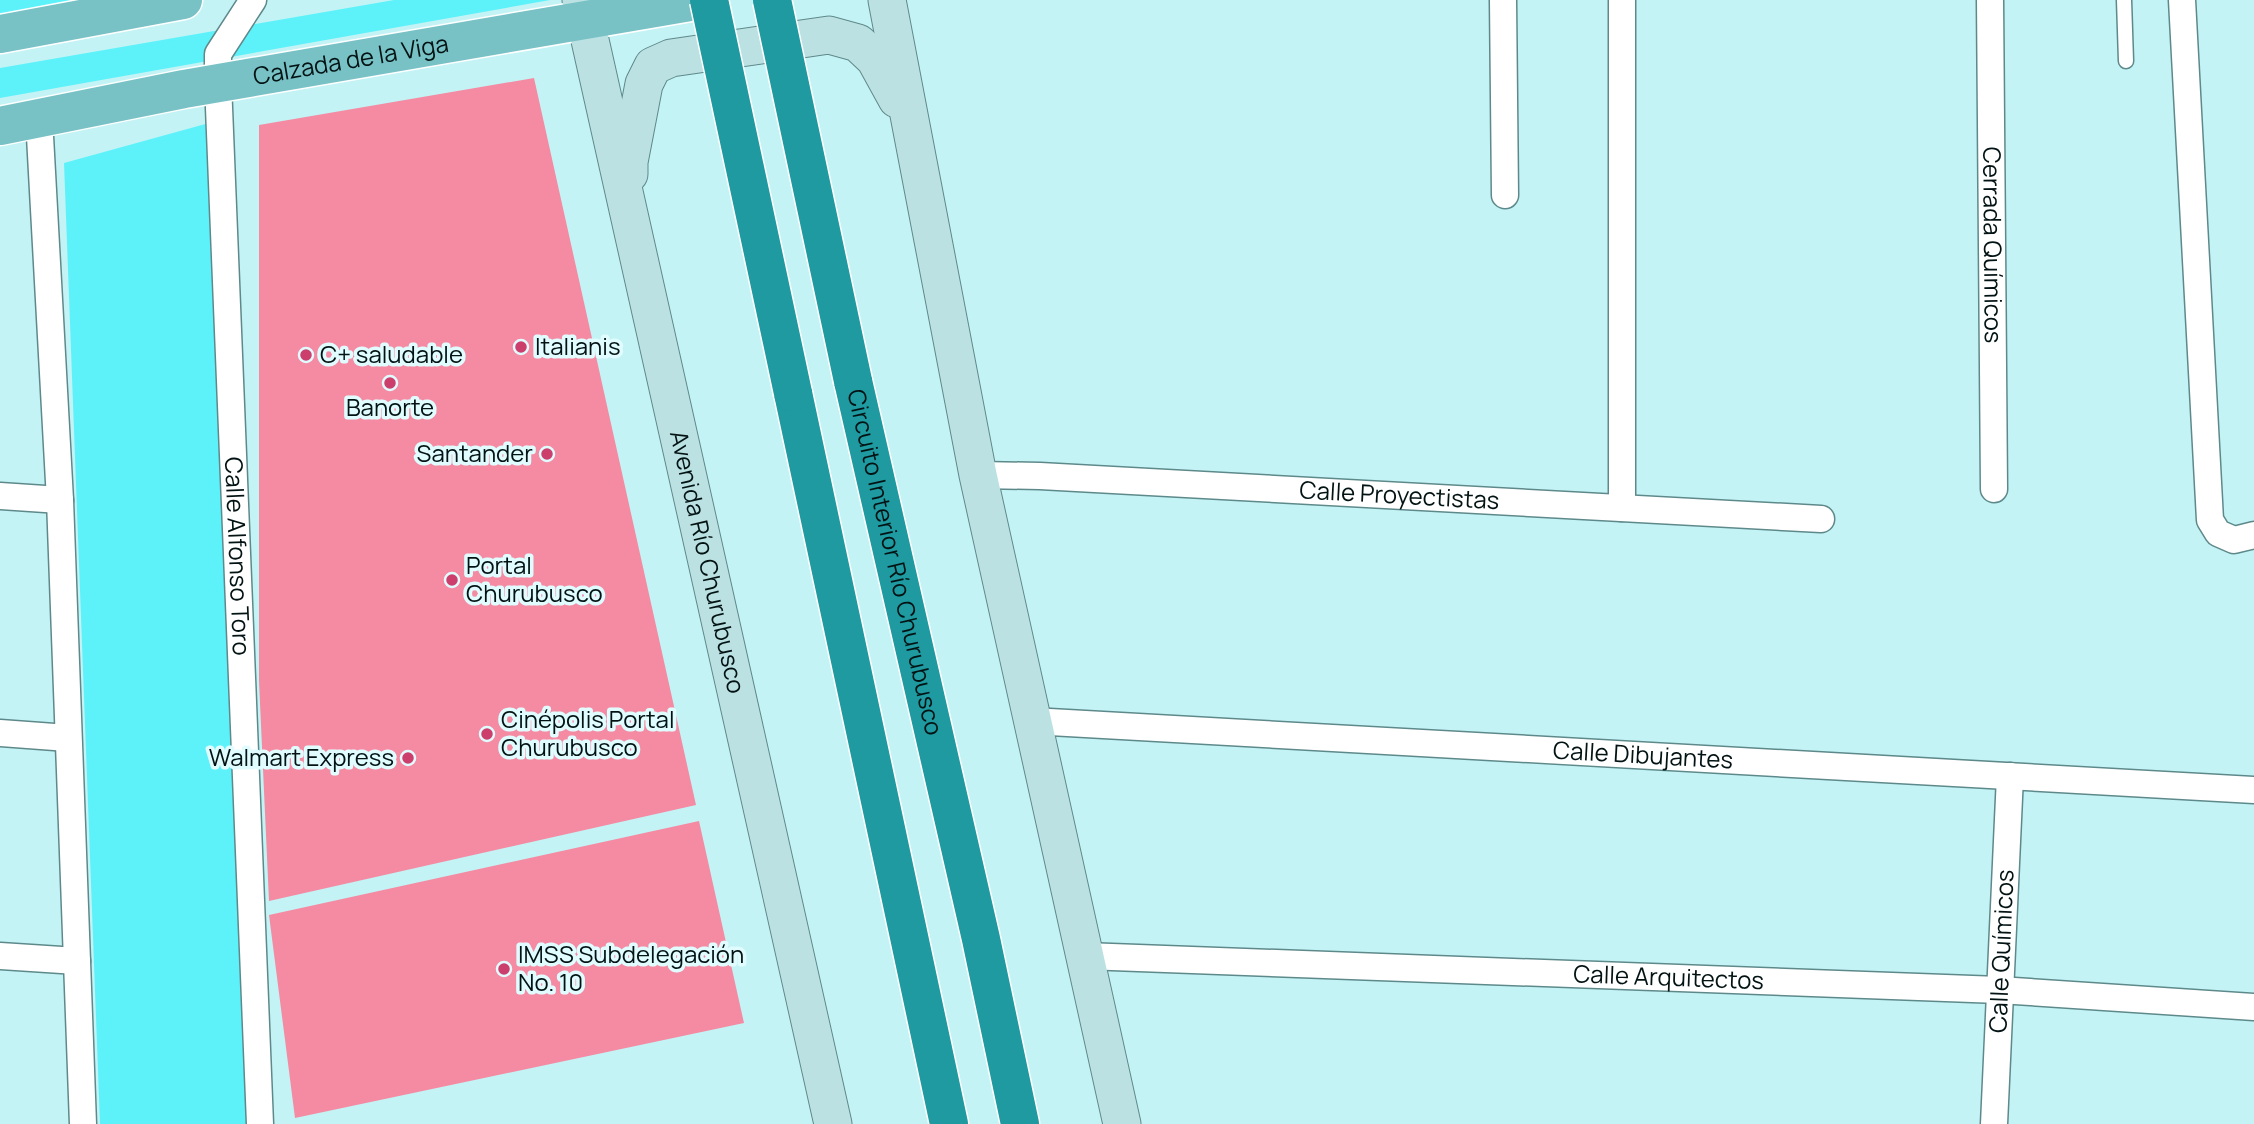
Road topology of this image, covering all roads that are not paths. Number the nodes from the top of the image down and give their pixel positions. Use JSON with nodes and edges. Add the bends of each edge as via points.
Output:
{"nodes":[{"id":1,"x":183,"y":0,"type":"edge"},
{"id":2,"x":253,"y":0,"type":"edge"},
{"id":3,"x":702,"y":0,"type":"edge"},
{"id":4,"x":709,"y":0,"type":"edge"},
{"id":5,"x":772,"y":0,"type":"edge"},
{"id":6,"x":887,"y":0,"type":"edge"},
{"id":7,"x":1503,"y":0,"type":"edge"},
{"id":8,"x":1622,"y":0,"type":"edge"},
{"id":9,"x":1990,"y":0,"type":"edge"},
{"id":10,"x":2124,"y":0,"type":"edge"},
{"id":11,"x":2182,"y":0,"type":"edge"},
{"id":12,"x":584,"y":10,"type":"edge"},
{"id":13,"x":0,"y":34,"type":"edge"},
{"id":14,"x":2126,"y":61,"type":"dead end"},
{"id":15,"x":218,"y":83,"type":"junction"},
{"id":16,"x":39,"y":118,"type":"junction"},
{"id":17,"x":911,"y":125,"type":"junction"},
{"id":18,"x":0,"y":126,"type":"edge"},
{"id":19,"x":1505,"y":195,"type":"dead end"},
{"id":20,"x":631,"y":222,"type":"junction"},
{"id":21,"x":978,"y":475,"type":"junction"},
{"id":22,"x":1994,"y":489,"type":"dead end"},
{"id":23,"x":0,"y":496,"type":"edge"},
{"id":24,"x":60,"y":500,"type":"junction"},
{"id":25,"x":1622,"y":508,"type":"junction"},
{"id":26,"x":1822,"y":519,"type":"dead end"},
{"id":27,"x":2254,"y":534,"type":"edge"},
{"id":28,"x":1032,"y":721,"type":"junction"},
{"id":29,"x":0,"y":733,"type":"edge"},
{"id":30,"x":68,"y":738,"type":"junction"},
{"id":31,"x":2010,"y":776,"type":"junction"},
{"id":32,"x":2254,"y":790,"type":"edge"},
{"id":33,"x":0,"y":956,"type":"edge"},
{"id":34,"x":1085,"y":956,"type":"junction"},
{"id":35,"x":77,"y":961,"type":"junction"},
{"id":36,"x":1999,"y":990,"type":"junction"},
{"id":37,"x":2254,"y":1007,"type":"edge"},
{"id":38,"x":83,"y":1124,"type":"edge"},
{"id":39,"x":260,"y":1124,"type":"edge"},
{"id":40,"x":833,"y":1124,"type":"edge"},
{"id":41,"x":949,"y":1124,"type":"edge"},
{"id":42,"x":1020,"y":1124,"type":"edge"},
{"id":43,"x":1122,"y":1124,"type":"edge"},
{"id":44,"x":1994,"y":1124,"type":"edge"}],
"edges":[{"from":1,"to":13,"type":"main road"},
{"from":2,"to":15,"type":"street","name":"Calle Alfonso Toro","via":[[218,54]]},
{"from":3,"to":12,"type":"main road","name":"Calzada de la Viga"},
{"from":4,"to":41,"type":"highway","bridge":true},
{"from":5,"to":42,"type":"highway","name":"Circuito Interior Río Churubusco","bridge":true},
{"from":6,"to":17,"type":"main road"},
{"from":7,"to":19,"type":"street"},
{"from":8,"to":25,"type":"street"},
{"from":9,"to":22,"type":"street","name":"Cerrada Químicos"},
{"from":10,"to":14,"type":"lane"},
{"from":11,"to":27,"type":"street","via":[[2210,520],[2218,533],[2234,540]]},
{"from":12,"to":15,"type":"main road","name":"Calzada de la Viga"},
{"from":12,"to":20,"type":"main road","name":"Avenida Río Churubusco"},
{"from":15,"to":16,"type":"main road","name":"Calzada de la Viga"},
{"from":15,"to":39,"type":"street","name":"Calle Alfonso Toro"},
{"from":16,"to":18,"type":"main road","name":"Calzada de la Viga"},
{"from":16,"to":24,"type":"street"},
{"from":17,"to":20,"type":"main road","via":[[875,60],[858,43],[829,35],[671,58],[653,66],[644,84],[629,162]]},
{"from":17,"to":21,"type":"main road"},
{"from":20,"to":40,"type":"main road","name":"Avenida Río Churubusco"},
{"from":21,"to":25,"type":"street","name":"Calle Proyectistas"},
{"from":21,"to":28,"type":"main road"},
{"from":23,"to":24,"type":"street"},
{"from":24,"to":30,"type":"street"},
{"from":25,"to":26,"type":"street","name":"Calle Proyectistas"},
{"from":28,"to":31,"type":"street","name":"Calle Dibujantes"},
{"from":28,"to":34,"type":"main road"},
{"from":29,"to":30,"type":"street"},
{"from":30,"to":35,"type":"street"},
{"from":31,"to":32,"type":"street","name":"Calle Dibujantes"},
{"from":31,"to":36,"type":"street","name":"Calle Químicos"},
{"from":33,"to":35,"type":"street"},
{"from":34,"to":36,"type":"street","name":"Calle Arquitectos"},
{"from":34,"to":43,"type":"main road"},
{"from":35,"to":38,"type":"street"},
{"from":36,"to":37,"type":"street","name":"Calle Arquitectos"},
{"from":36,"to":44,"type":"street","name":"Calle Químicos"}]}
